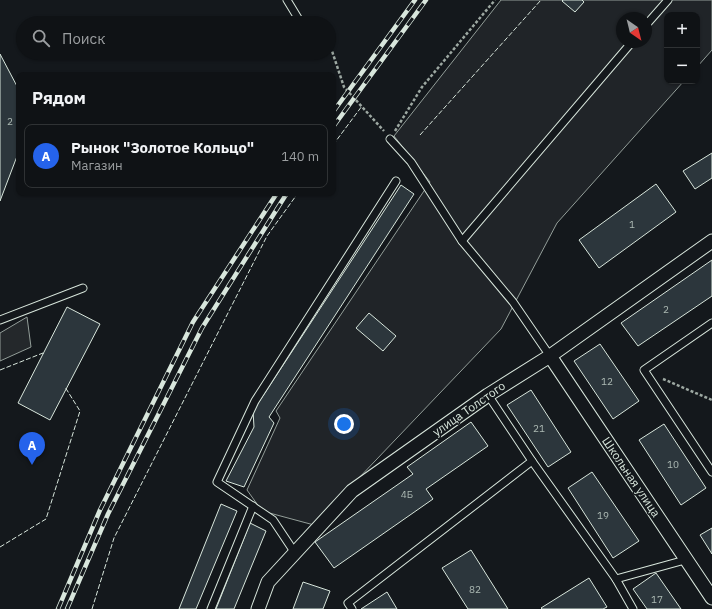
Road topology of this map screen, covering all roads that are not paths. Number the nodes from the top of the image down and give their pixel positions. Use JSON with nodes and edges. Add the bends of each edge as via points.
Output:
{"nodes":[{"id":1,"x":286,"y":0,"type":"edge"},
{"id":2,"x":668,"y":0,"type":"edge"},
{"id":3,"x":296,"y":16,"type":"edge"},
{"id":4,"x":652,"y":18,"type":"edge"},
{"id":5,"x":627,"y":48,"type":"edge"},
{"id":6,"x":390,"y":139,"type":"road end"},
{"id":7,"x":396,"y":181,"type":"dead end"},
{"id":8,"x":462,"y":241,"type":"junction"},
{"id":9,"x":712,"y":241,"type":"edge"},
{"id":10,"x":83,"y":288,"type":"dead end"},
{"id":11,"x":0,"y":320,"type":"edge"},
{"id":12,"x":712,"y":324,"type":"edge"},
{"id":13,"x":550,"y":356,"type":"junction"},
{"id":14,"x":488,"y":395,"type":"junction"},
{"id":15,"x":532,"y":461,"type":"junction"},
{"id":16,"x":712,"y":472,"type":"edge"},
{"id":17,"x":253,"y":506,"type":"junction"},
{"id":18,"x":295,"y":553,"type":"junction"},
{"id":19,"x":685,"y":560,"type":"junction"},
{"id":20,"x":616,"y":579,"type":"junction"},
{"id":21,"x":712,"y":598,"type":"edge"},
{"id":22,"x":211,"y":609,"type":"edge"},
{"id":23,"x":258,"y":609,"type":"edge"},
{"id":24,"x":352,"y":609,"type":"edge"},
{"id":25,"x":632,"y":609,"type":"edge"}],
"edges":[{"from":1,"to":3,"type":"lane"},
{"from":2,"to":4,"type":"lane"},
{"from":5,"to":8,"type":"lane"},
{"from":6,"to":8,"type":"lane","via":[[411,162]]},
{"from":7,"to":17,"type":"lane","via":[[255,401],[217,482]]},
{"from":8,"to":13,"type":"lane","via":[[513,302]]},
{"from":9,"to":13,"type":"street","name":"улица Толстого"},
{"from":10,"to":11,"type":"lane"},
{"from":12,"to":16,"type":"lane","via":[[644,370]]},
{"from":13,"to":14,"type":"street","name":"улица Толстого"},
{"from":13,"to":19,"type":"street","name":"Школьная улица"},
{"from":14,"to":15,"type":"lane"},
{"from":14,"to":18,"type":"street","name":"улица Толстого","via":[[352,491]]},
{"from":15,"to":20,"type":"lane"},
{"from":15,"to":24,"type":"lane","via":[[348,603]]},
{"from":17,"to":18,"type":"lane","via":[[273,520]]},
{"from":17,"to":22,"type":"lane"},
{"from":18,"to":23,"type":"street","name":"улица Толстого","via":[[268,582]]},
{"from":19,"to":20,"type":"lane"},
{"from":19,"to":21,"type":"street","name":"Школьная улица"},
{"from":20,"to":25,"type":"lane"}]}
